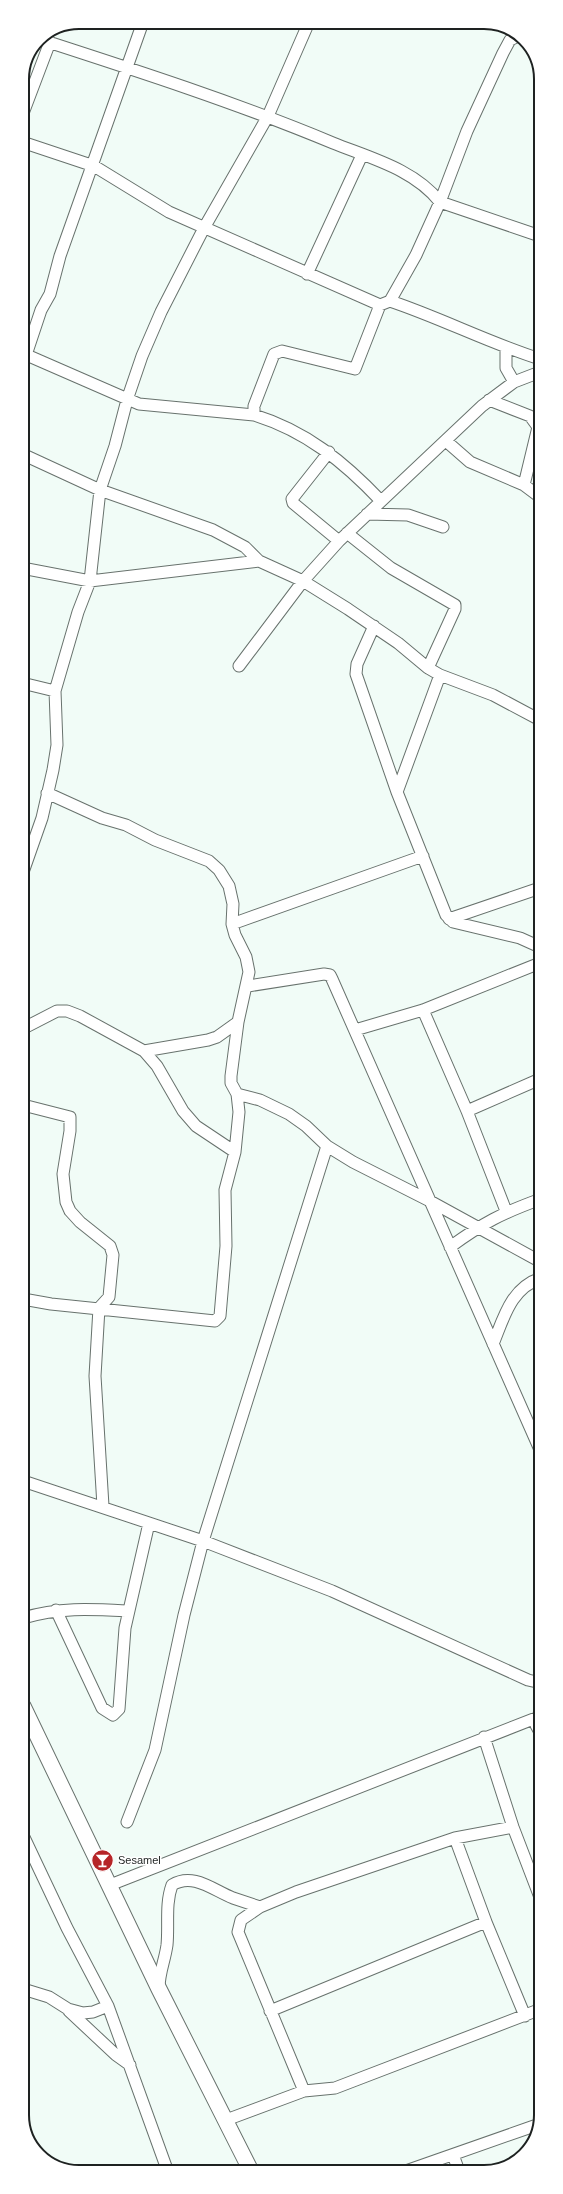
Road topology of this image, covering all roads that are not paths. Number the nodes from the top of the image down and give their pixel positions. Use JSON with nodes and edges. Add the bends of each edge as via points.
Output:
{"nodes":[{"id":1,"x":141,"y":29,"type":"edge"},
{"id":2,"x":306,"y":29,"type":"edge"},
{"id":3,"x":513,"y":39,"type":"edge"},
{"id":4,"x":50,"y":42,"type":"joint"},
{"id":5,"x":127,"y":67,"type":"junction"},
{"id":6,"x":29,"y":98,"type":"edge"},
{"id":7,"x":268,"y":116,"type":"junction"},
{"id":8,"x":29,"y":144,"type":"edge"},
{"id":9,"x":362,"y":155,"type":"junction"},
{"id":10,"x":94,"y":166,"type":"junction"},
{"id":11,"x":440,"y":202,"type":"junction"},
{"id":12,"x":204,"y":228,"type":"junction"},
{"id":13,"x":534,"y":234,"type":"edge"},
{"id":14,"x":307,"y":274,"type":"junction"},
{"id":15,"x":385,"y":303,"type":"junction"},
{"id":16,"x":29,"y":341,"type":"edge"},
{"id":17,"x":506,"y":348,"type":"junction"},
{"id":18,"x":29,"y":356,"type":"edge"},
{"id":19,"x":534,"y":357,"type":"edge"},
{"id":20,"x":534,"y":374,"type":"edge"},
{"id":21,"x":514,"y":382,"type":"junction"},
{"id":22,"x":127,"y":400,"type":"junction"},
{"id":23,"x":489,"y":400,"type":"junction"},
{"id":24,"x":254,"y":414,"type":"junction"},
{"id":25,"x":534,"y":422,"type":"edge"},
{"id":26,"x":446,"y":441,"type":"junction"},
{"id":27,"x":534,"y":444,"type":"edge"},
{"id":28,"x":330,"y":452,"type":"junction"},
{"id":29,"x":29,"y":457,"type":"edge"},
{"id":30,"x":524,"y":485,"type":"junction"},
{"id":31,"x":100,"y":490,"type":"junction"},
{"id":32,"x":534,"y":492,"type":"edge"},
{"id":33,"x":381,"y":501,"type":"junction"},
{"id":34,"x":367,"y":514,"type":"junction"},
{"id":35,"x":443,"y":528,"type":"dead end"},
{"id":36,"x":347,"y":533,"type":"junction"},
{"id":37,"x":339,"y":541,"type":"junction"},
{"id":38,"x":259,"y":561,"type":"junction"},
{"id":39,"x":29,"y":569,"type":"edge"},
{"id":40,"x":90,"y":581,"type":"junction"},
{"id":41,"x":303,"y":581,"type":"junction"},
{"id":42,"x":374,"y":626,"type":"junction"},
{"id":43,"x":239,"y":666,"type":"dead end"},
{"id":44,"x":428,"y":668,"type":"junction"},
{"id":45,"x":440,"y":675,"type":"junction"},
{"id":46,"x":29,"y":685,"type":"edge"},
{"id":47,"x":55,"y":691,"type":"junction"},
{"id":48,"x":534,"y":717,"type":"edge"},
{"id":49,"x":397,"y":792,"type":"junction"},
{"id":50,"x":47,"y":793,"type":"junction"},
{"id":51,"x":29,"y":855,"type":"edge"},
{"id":52,"x":423,"y":856,"type":"junction"},
{"id":53,"x":534,"y":890,"type":"edge"},
{"id":54,"x":449,"y":919,"type":"junction"},
{"id":55,"x":232,"y":924,"type":"junction"},
{"id":56,"x":534,"y":944,"type":"edge"},
{"id":57,"x":534,"y":965,"type":"edge"},
{"id":58,"x":248,"y":986,"type":"junction"},
{"id":59,"x":423,"y":1010,"type":"junction"},
{"id":60,"x":238,"y":1022,"type":"junction"},
{"id":61,"x":29,"y":1025,"type":"edge"},
{"id":62,"x":355,"y":1030,"type":"junction"},
{"id":63,"x":144,"y":1051,"type":"junction"},
{"id":64,"x":534,"y":1081,"type":"edge"},
{"id":65,"x":237,"y":1094,"type":"junction"},
{"id":66,"x":29,"y":1106,"type":"edge"},
{"id":67,"x":467,"y":1111,"type":"junction"},
{"id":68,"x":327,"y":1146,"type":"junction"},
{"id":69,"x":235,"y":1152,"type":"junction"},
{"id":70,"x":428,"y":1200,"type":"junction"},
{"id":71,"x":534,"y":1201,"type":"edge"},
{"id":72,"x":506,"y":1211,"type":"junction"},
{"id":73,"x":476,"y":1228,"type":"junction"},
{"id":74,"x":450,"y":1247,"type":"junction"},
{"id":75,"x":534,"y":1258,"type":"edge"},
{"id":76,"x":534,"y":1281,"type":"edge"},
{"id":77,"x":29,"y":1300,"type":"edge"},
{"id":78,"x":99,"y":1308,"type":"junction"},
{"id":79,"x":493,"y":1344,"type":"junction"},
{"id":80,"x":534,"y":1436,"type":"edge"},
{"id":81,"x":29,"y":1482,"type":"edge"},
{"id":82,"x":103,"y":1506,"type":"junction"},
{"id":83,"x":149,"y":1522,"type":"junction"},
{"id":84,"x":203,"y":1541,"type":"junction"},
{"id":85,"x":56,"y":1610,"type":"junction"},
{"id":86,"x":128,"y":1611,"type":"junction"},
{"id":87,"x":29,"y":1617,"type":"edge"},
{"id":88,"x":534,"y":1681,"type":"edge"},
{"id":89,"x":534,"y":1716,"type":"edge"},
{"id":90,"x":29,"y":1718,"type":"edge"},
{"id":91,"x":484,"y":1738,"type":"junction"},
{"id":92,"x":127,"y":1822,"type":"dead end"},
{"id":93,"x":513,"y":1827,"type":"junction"},
{"id":94,"x":455,"y":1838,"type":"junction"},
{"id":95,"x":29,"y":1849,"type":"edge"},
{"id":96,"x":534,"y":1882,"type":"edge"},
{"id":97,"x":110,"y":1885,"type":"junction"},
{"id":98,"x":260,"y":1907,"type":"junction"},
{"id":99,"x":486,"y":1922,"type":"junction"},
{"id":100,"x":159,"y":1989,"type":"junction"},
{"id":101,"x":29,"y":1991,"type":"edge"},
{"id":102,"x":108,"y":2006,"type":"junction"},
{"id":103,"x":68,"y":2009,"type":"junction"},
{"id":104,"x":270,"y":2011,"type":"junction"},
{"id":105,"x":534,"y":2013,"type":"edge"},
{"id":106,"x":525,"y":2016,"type":"junction"},
{"id":107,"x":130,"y":2065,"type":"junction"},
{"id":108,"x":304,"y":2091,"type":"junction"},
{"id":109,"x":226,"y":2120,"type":"junction"},
{"id":110,"x":532,"y":2127,"type":"edge"},
{"id":111,"x":453,"y":2155,"type":"junction"},
{"id":112,"x":166,"y":2165,"type":"edge"},
{"id":113,"x":248,"y":2165,"type":"edge"},
{"id":114,"x":424,"y":2165,"type":"edge"},
{"id":115,"x":457,"y":2165,"type":"edge"}],
"edges":[{"from":1,"to":5,"type":"street"},
{"from":2,"to":7,"type":"street"},
{"from":3,"to":11,"type":"street","via":[[467,131]]},
{"from":4,"to":5,"type":"street"},
{"from":4,"to":6,"type":"street"},
{"from":5,"to":7,"type":"street"},
{"from":5,"to":10,"type":"street"},
{"from":7,"to":9,"type":"street"},
{"from":7,"to":12,"type":"street"},
{"from":8,"to":10,"type":"street"},
{"from":9,"to":11,"type":"street","via":[[400,169]]},
{"from":9,"to":14,"type":"street"},
{"from":10,"to":12,"type":"street","via":[[169,212]]},
{"from":10,"to":16,"type":"street","via":[[60,256],[50,294]]},
{"from":11,"to":13,"type":"street"},
{"from":11,"to":15,"type":"street","via":[[416,256]]},
{"from":12,"to":14,"type":"street"},
{"from":12,"to":22,"type":"street","via":[[160,312]]},
{"from":14,"to":15,"type":"street"},
{"from":15,"to":17,"type":"street","via":[[429,314]]},
{"from":15,"to":24,"type":"street","via":[[355,369],[282,351],[274,354],[254,406]]},
{"from":17,"to":19,"type":"street"},
{"from":17,"to":21,"type":"street","via":[[506,368]]},
{"from":18,"to":22,"type":"street"},
{"from":20,"to":21,"type":"street"},
{"from":21,"to":23,"type":"street"},
{"from":22,"to":24,"type":"street","via":[[139,404]]},
{"from":22,"to":31,"type":"street"},
{"from":23,"to":25,"type":"street","via":[[530,416]]},
{"from":23,"to":26,"type":"street"},
{"from":24,"to":28,"type":"street"},
{"from":26,"to":30,"type":"street","via":[[470,462]]},
{"from":26,"to":33,"type":"street"},
{"from":27,"to":30,"type":"street"},
{"from":28,"to":33,"type":"street"},
{"from":28,"to":37,"type":"street","via":[[292,499],[299,508]]},
{"from":29,"to":31,"type":"street"},
{"from":30,"to":32,"type":"street"},
{"from":31,"to":38,"type":"street","via":[[213,530],[245,547]]},
{"from":31,"to":40,"type":"street"},
{"from":33,"to":34,"type":"street"},
{"from":34,"to":35,"type":"street","via":[[408,515]]},
{"from":34,"to":36,"type":"street"},
{"from":36,"to":37,"type":"street"},
{"from":36,"to":44,"type":"street","via":[[391,568],[455,605]]},
{"from":37,"to":41,"type":"street"},
{"from":38,"to":40,"type":"street"},
{"from":38,"to":41,"type":"street"},
{"from":39,"to":40,"type":"street"},
{"from":40,"to":47,"type":"street","via":[[78,612]]},
{"from":41,"to":42,"type":"street"},
{"from":41,"to":43,"type":"street"},
{"from":42,"to":44,"type":"street"},
{"from":42,"to":49,"type":"street","via":[[357,664],[356,674]]},
{"from":44,"to":45,"type":"street"},
{"from":45,"to":48,"type":"street","via":[[493,695]]},
{"from":45,"to":49,"type":"street"},
{"from":46,"to":47,"type":"street"},
{"from":47,"to":50,"type":"street","via":[[57,745]]},
{"from":49,"to":52,"type":"street"},
{"from":50,"to":51,"type":"street","via":[[42,818]]},
{"from":50,"to":55,"type":"street","via":[[209,861],[219,870],[229,886],[233,904]]},
{"from":52,"to":54,"type":"street"},
{"from":52,"to":55,"type":"street"},
{"from":53,"to":54,"type":"street"},
{"from":54,"to":56,"type":"street","via":[[520,938]]},
{"from":55,"to":58,"type":"street","via":[[246,957]]},
{"from":57,"to":59,"type":"street"},
{"from":58,"to":60,"type":"street"},
{"from":58,"to":62,"type":"street","via":[[291,978],[330,976]]},
{"from":59,"to":62,"type":"street"},
{"from":59,"to":67,"type":"street"},
{"from":60,"to":63,"type":"street","via":[[217,1037]]},
{"from":60,"to":65,"type":"street","via":[[231,1076],[231,1083]]},
{"from":61,"to":63,"type":"street","via":[[57,1010],[67,1012],[80,1016]]},
{"from":62,"to":70,"type":"street"},
{"from":63,"to":69,"type":"street","via":[[157,1066],[183,1111],[196,1126]]},
{"from":64,"to":67,"type":"street"},
{"from":65,"to":68,"type":"street","via":[[260,1100],[289,1114]]},
{"from":65,"to":69,"type":"street","via":[[239,1112]]},
{"from":66,"to":78,"type":"street","via":[[70,1117],[63,1174],[66,1202],[75,1217],[110,1246],[113,1255],[109,1297]]},
{"from":67,"to":72,"type":"street"},
{"from":68,"to":70,"type":"street","via":[[352,1162]]},
{"from":68,"to":84,"type":"street"},
{"from":69,"to":78,"type":"street","via":[[225,1190],[226,1246],[218,1320]]},
{"from":70,"to":73,"type":"street"},
{"from":70,"to":74,"type":"street"},
{"from":71,"to":72,"type":"street"},
{"from":72,"to":73,"type":"street"},
{"from":73,"to":74,"type":"street"},
{"from":73,"to":75,"type":"street"},
{"from":74,"to":79,"type":"street"},
{"from":76,"to":79,"type":"street","via":[[522,1287],[512,1300]]},
{"from":77,"to":78,"type":"street"},
{"from":78,"to":82,"type":"street","via":[[95,1376]]},
{"from":79,"to":80,"type":"street"},
{"from":81,"to":82,"type":"street"},
{"from":82,"to":83,"type":"street"},
{"from":83,"to":84,"type":"street"},
{"from":83,"to":86,"type":"street"},
{"from":84,"to":88,"type":"street","via":[[332,1591]]},
{"from":84,"to":92,"type":"street","via":[[155,1750]]},
{"from":85,"to":86,"type":"street"},
{"from":85,"to":86,"type":"street","via":[[102,1708],[113,1715],[118,1709],[122,1650]]},
{"from":85,"to":87,"type":"street"},
{"from":89,"to":91,"type":"street"},
{"from":90,"to":97,"type":"street"},
{"from":91,"to":93,"type":"street"},
{"from":91,"to":97,"type":"street"},
{"from":93,"to":94,"type":"street"},
{"from":93,"to":96,"type":"street"},
{"from":94,"to":98,"type":"street","via":[[296,1892]]},
{"from":94,"to":99,"type":"street"},
{"from":95,"to":102,"type":"street"},
{"from":97,"to":100,"type":"street"},
{"from":98,"to":100,"type":"street","via":[[233,1898],[204,1883],[181,1880],[172,1886],[168,1905],[167,1945],[159,1974]]},
{"from":98,"to":104,"type":"street","via":[[241,1920],[238,1932]]},
{"from":99,"to":104,"type":"street"},
{"from":99,"to":106,"type":"street"},
{"from":100,"to":109,"type":"street"},
{"from":101,"to":103,"type":"street","via":[[49,1997]]},
{"from":102,"to":103,"type":"street","via":[[88,2013]]},
{"from":102,"to":107,"type":"street"},
{"from":103,"to":107,"type":"street"},
{"from":104,"to":108,"type":"street"},
{"from":105,"to":106,"type":"street"},
{"from":106,"to":108,"type":"street","via":[[335,2088]]},
{"from":107,"to":112,"type":"street"},
{"from":108,"to":109,"type":"street"},
{"from":109,"to":113,"type":"street"},
{"from":110,"to":111,"type":"street"},
{"from":111,"to":114,"type":"street"},
{"from":111,"to":115,"type":"street"}]}
